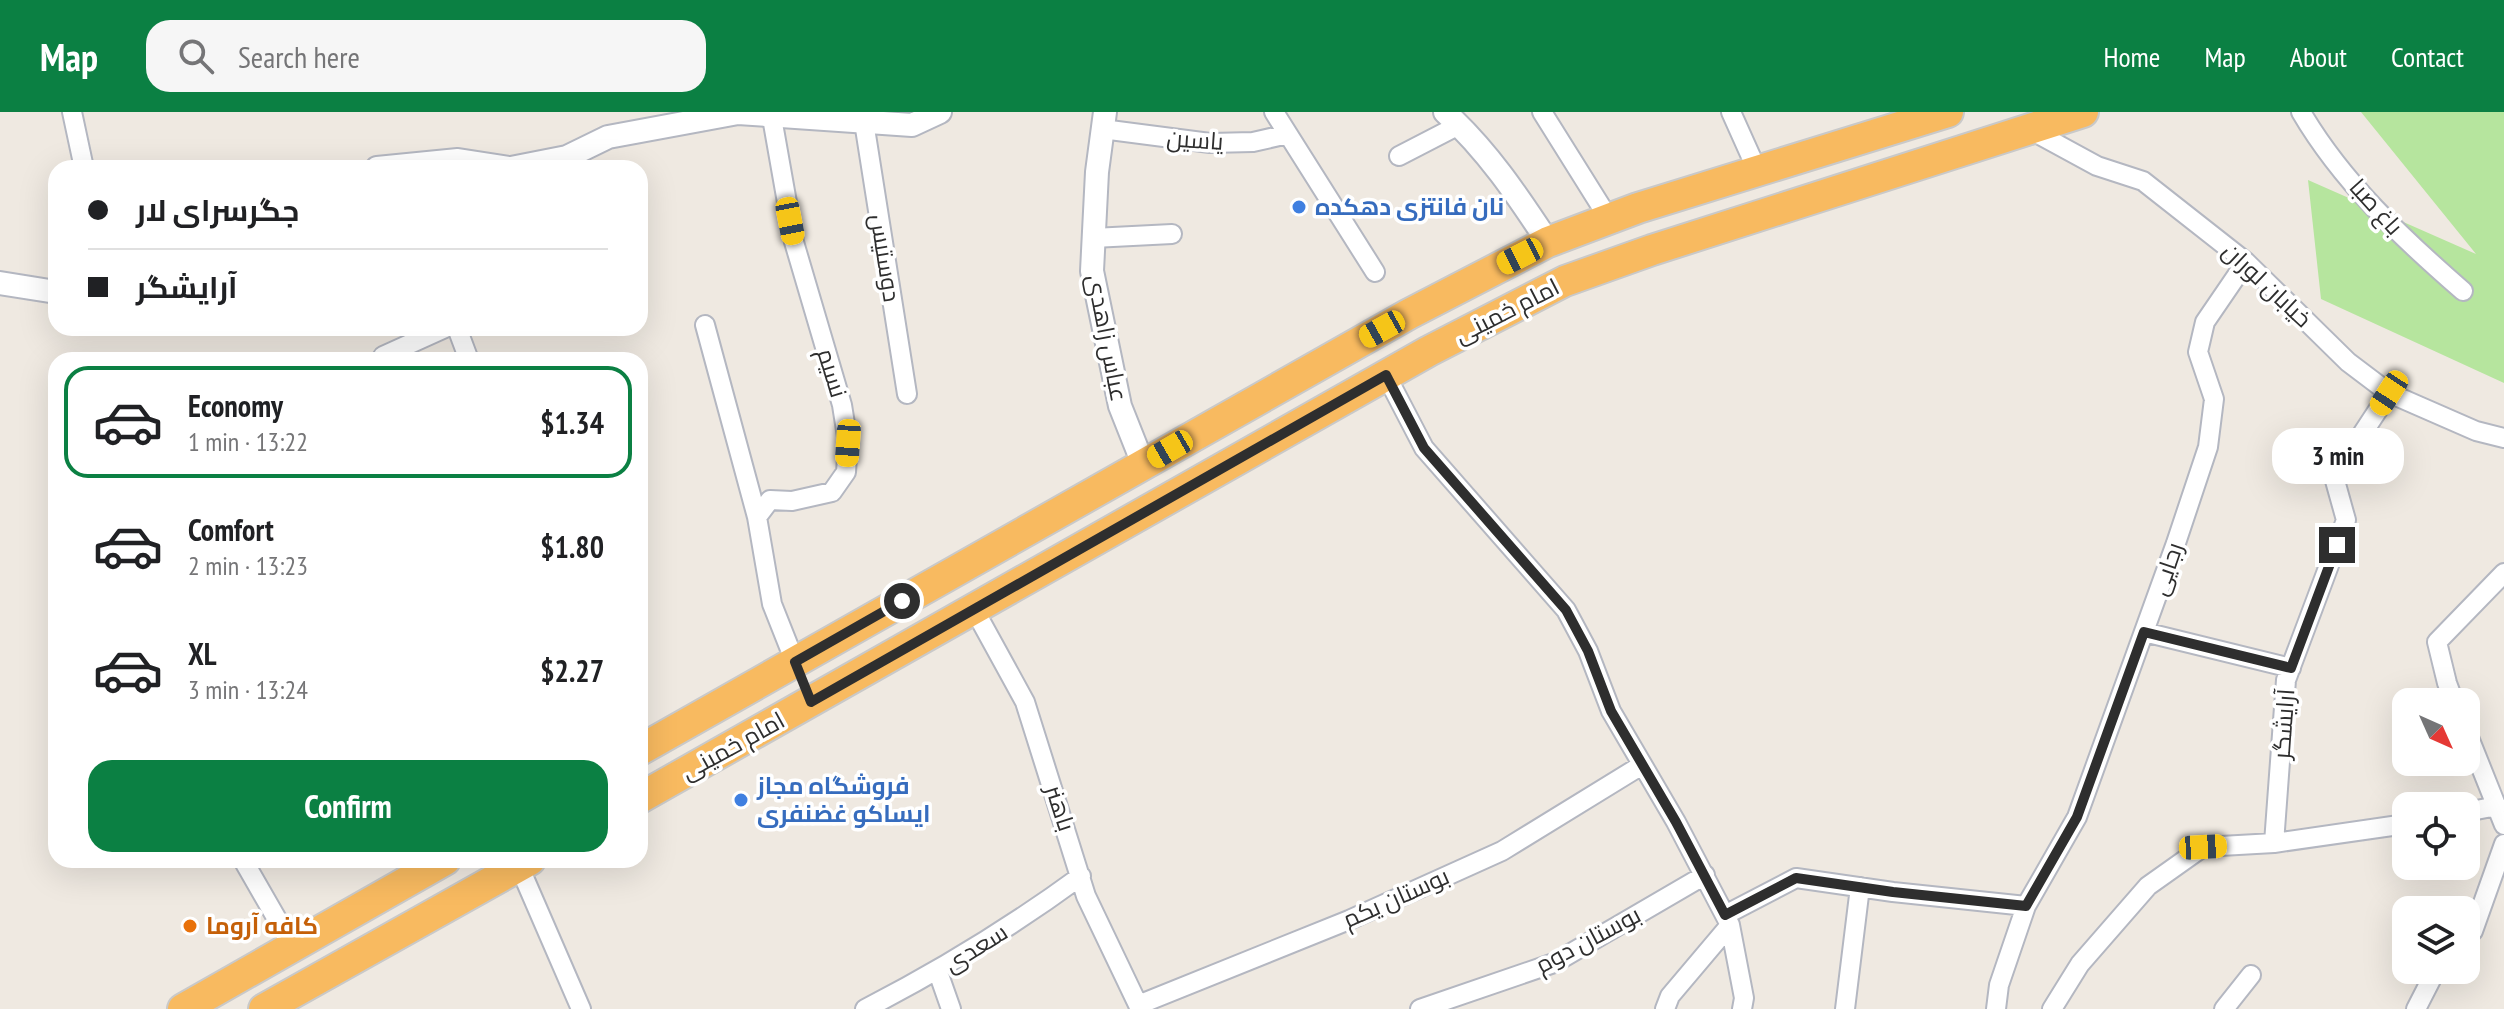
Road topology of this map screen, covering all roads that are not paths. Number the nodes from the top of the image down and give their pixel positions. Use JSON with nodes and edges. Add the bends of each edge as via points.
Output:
{"nodes":[{"id":1,"x":72,"y":112,"type":"edge"},
{"id":2,"x":940,"y":112,"type":"edge"},
{"id":3,"x":1274,"y":112,"type":"edge"},
{"id":4,"x":1542,"y":112,"type":"edge"},
{"id":5,"x":1731,"y":112,"type":"edge"},
{"id":6,"x":1948,"y":112,"type":"edge"},
{"id":7,"x":2083,"y":112,"type":"edge"},
{"id":8,"x":2301,"y":112,"type":"edge"},
{"id":9,"x":771,"y":114,"type":"edge"},
{"id":10,"x":1452,"y":118,"type":"edge"},
{"id":11,"x":1103,"y":121,"type":"edge"},
{"id":12,"x":864,"y":122,"type":"junction"},
{"id":13,"x":2029,"y":129,"type":"junction"},
{"id":14,"x":1288,"y":134,"type":"junction"},
{"id":15,"x":1399,"y":156,"type":"dead end"},
{"id":16,"x":82,"y":160,"type":"edge"},
{"id":17,"x":551,"y":160,"type":"edge"},
{"id":18,"x":1757,"y":170,"type":"junction"},
{"id":19,"x":1609,"y":219,"type":"junction"},
{"id":20,"x":1172,"y":234,"type":"dead end"},
{"id":21,"x":1093,"y":238,"type":"junction"},
{"id":22,"x":1548,"y":242,"type":"junction"},
{"id":23,"x":2246,"y":262,"type":"junction"},
{"id":24,"x":1375,"y":272,"type":"dead end"},
{"id":25,"x":0,"y":283,"type":"edge"},
{"id":26,"x":48,"y":291,"type":"edge"},
{"id":27,"x":2463,"y":291,"type":"dead end"},
{"id":28,"x":705,"y":325,"type":"dead end"},
{"id":29,"x":427,"y":336,"type":"edge"},
{"id":30,"x":392,"y":352,"type":"edge"},
{"id":31,"x":1386,"y":375,"type":"junction"},
{"id":32,"x":2389,"y":393,"type":"junction"},
{"id":33,"x":907,"y":394,"type":"dead end"},
{"id":34,"x":2504,"y":438,"type":"edge"},
{"id":35,"x":1143,"y":464,"type":"junction"},
{"id":36,"x":757,"y":517,"type":"junction"},
{"id":37,"x":2504,"y":573,"type":"edge"},
{"id":38,"x":974,"y":609,"type":"junction"},
{"id":39,"x":2144,"y":632,"type":"junction"},
{"id":40,"x":795,"y":662,"type":"junction"},
{"id":41,"x":2291,"y":668,"type":"junction"},
{"id":42,"x":2449,"y":688,"type":"edge"},
{"id":43,"x":811,"y":702,"type":"junction"},
{"id":44,"x":648,"y":745,"type":"edge"},
{"id":45,"x":2480,"y":764,"type":"edge"},
{"id":46,"x":1642,"y":765,"type":"junction"},
{"id":47,"x":648,"y":794,"type":"edge"},
{"id":48,"x":2497,"y":806,"type":"junction"},
{"id":49,"x":2480,"y":809,"type":"edge"},
{"id":50,"x":2504,"y":825,"type":"edge"},
{"id":51,"x":2392,"y":826,"type":"edge"},
{"id":52,"x":2274,"y":843,"type":"junction"},
{"id":53,"x":2504,"y":844,"type":"edge"},
{"id":54,"x":248,"y":868,"type":"edge"},
{"id":55,"x":431,"y":868,"type":"edge"},
{"id":56,"x":515,"y":868,"type":"edge"},
{"id":57,"x":526,"y":868,"type":"edge"},
{"id":58,"x":1705,"y":875,"type":"junction"},
{"id":59,"x":1081,"y":876,"type":"junction"},
{"id":60,"x":1860,"y":887,"type":"junction"},
{"id":61,"x":2026,"y":906,"type":"junction"},
{"id":62,"x":2480,"y":911,"type":"edge"},
{"id":63,"x":1728,"y":920,"type":"junction"},
{"id":64,"x":293,"y":947,"type":"junction"},
{"id":65,"x":938,"y":972,"type":"junction"},
{"id":66,"x":2251,"y":975,"type":"dead end"},
{"id":67,"x":2429,"y":984,"type":"edge"},
{"id":68,"x":1139,"y":1007,"type":"edge"},
{"id":69,"x":183,"y":1009,"type":"edge"},
{"id":70,"x":264,"y":1009,"type":"edge"},
{"id":71,"x":581,"y":1009,"type":"edge"},
{"id":72,"x":865,"y":1009,"type":"edge"},
{"id":73,"x":951,"y":1009,"type":"edge"},
{"id":74,"x":1420,"y":1009,"type":"edge"},
{"id":75,"x":1665,"y":1009,"type":"edge"},
{"id":76,"x":1742,"y":1009,"type":"edge"},
{"id":77,"x":1845,"y":1009,"type":"edge"},
{"id":78,"x":1996,"y":1009,"type":"edge"},
{"id":79,"x":2052,"y":1009,"type":"edge"},
{"id":80,"x":2224,"y":1009,"type":"edge"},
{"id":81,"x":2416,"y":1009,"type":"edge"}],
"edges":[{"from":1,"to":16,"type":"street"},
{"from":2,"to":12,"type":"street","via":[[912,125]]},
{"from":3,"to":14,"type":"street"},
{"from":4,"to":19,"type":"street"},
{"from":5,"to":18,"type":"street"},
{"from":6,"to":18,"type":"highway","name":"امام خمینی"},
{"from":7,"to":13,"type":"highway","name":"امام خمینی"},
{"from":8,"to":27,"type":"street","name":"باغ صبا","via":[[2376,210]]},
{"from":9,"to":12,"type":"street"},
{"from":9,"to":17,"type":"street","via":[[738,113],[666,124],[608,137]]},
{"from":9,"to":36,"type":"street","name":"نسیم","via":[[794,242],[842,405],[848,443],[846,472],[832,492],[770,500]]},
{"from":10,"to":15,"type":"street"},
{"from":10,"to":22,"type":"street","via":[[1506,178]]},
{"from":11,"to":14,"type":"street","name":"یاسین","via":[[1210,143]]},
{"from":11,"to":21,"type":"street","name":"عباس زاهدی"},
{"from":12,"to":33,"type":"street","name":"دوستیس"},
{"from":13,"to":23,"type":"street","name":"خیابان لوران","via":[[2097,166],[2143,181]]},
{"from":13,"to":31,"type":"highway","name":"امام خمینی","via":[[1565,281]]},
{"from":14,"to":24,"type":"street"},
{"from":18,"to":19,"type":"highway","name":"امام خمینی"},
{"from":19,"to":22,"type":"highway","name":"امام خمینی"},
{"from":20,"to":21,"type":"street"},
{"from":21,"to":35,"type":"street","name":"عباس زاهدی","via":[[1092,271],[1120,406]]},
{"from":22,"to":35,"type":"highway","name":"امام خمینی"},
{"from":23,"to":32,"type":"street","name":"خیابان لوران","via":[[2348,362]]},
{"from":23,"to":39,"type":"street","name":"رجایی","via":[[2205,322],[2198,352],[2214,399],[2208,447]]},
{"from":25,"to":26,"type":"street"},
{"from":28,"to":36,"type":"street"},
{"from":29,"to":30,"type":"street"},
{"from":31,"to":38,"type":"highway","name":"امام خمینی"},
{"from":31,"to":46,"type":"street","via":[[1424,448],[1566,610],[1611,711]]},
{"from":32,"to":34,"type":"street","name":"خیابان لوران"},
{"from":32,"to":41,"type":"street","name":"آرایشگر","via":[[2334,477],[2346,520]]},
{"from":35,"to":40,"type":"highway","name":"امام خمینی"},
{"from":36,"to":40,"type":"street","via":[[772,604]]},
{"from":37,"to":42,"type":"street","via":[[2437,642]]},
{"from":38,"to":43,"type":"highway","name":"امام خمینی"},
{"from":38,"to":59,"type":"street","name":"باهنر","via":[[1025,702]]},
{"from":39,"to":41,"type":"street"},
{"from":39,"to":61,"type":"street","name":"رجایی","via":[[2077,817]]},
{"from":40,"to":43,"type":"highway"},
{"from":40,"to":44,"type":"highway","name":"امام خمینی"},
{"from":41,"to":52,"type":"street","name":"آرایشگر"},
{"from":43,"to":47,"type":"highway","name":"امام خمینی"},
{"from":45,"to":48,"type":"street"},
{"from":46,"to":58,"type":"street"},
{"from":46,"to":68,"type":"street","name":"بوستان یکم","via":[[1502,851]]},
{"from":48,"to":49,"type":"street"},
{"from":48,"to":50,"type":"street"},
{"from":51,"to":52,"type":"street"},
{"from":52,"to":79,"type":"street","via":[[2203,847],[2148,886],[2080,964]]},
{"from":53,"to":62,"type":"street"},
{"from":54,"to":64,"type":"street"},
{"from":55,"to":64,"type":"highway"},
{"from":56,"to":70,"type":"highway"},
{"from":57,"to":71,"type":"street"},
{"from":58,"to":63,"type":"street"},
{"from":58,"to":74,"type":"street","name":"بوستان دوم","via":[[1554,963]]},
{"from":59,"to":65,"type":"street","name":"سعدی"},
{"from":59,"to":68,"type":"street","name":"باهنر"},
{"from":60,"to":61,"type":"street"},
{"from":60,"to":63,"type":"street","via":[[1796,878]]},
{"from":60,"to":77,"type":"street"},
{"from":61,"to":78,"type":"street","name":"رجایی"},
{"from":63,"to":75,"type":"street"},
{"from":63,"to":76,"type":"street"},
{"from":64,"to":69,"type":"highway"},
{"from":65,"to":72,"type":"street","name":"سعدی"},
{"from":65,"to":73,"type":"street"},
{"from":66,"to":80,"type":"street"},
{"from":67,"to":81,"type":"street"}]}
